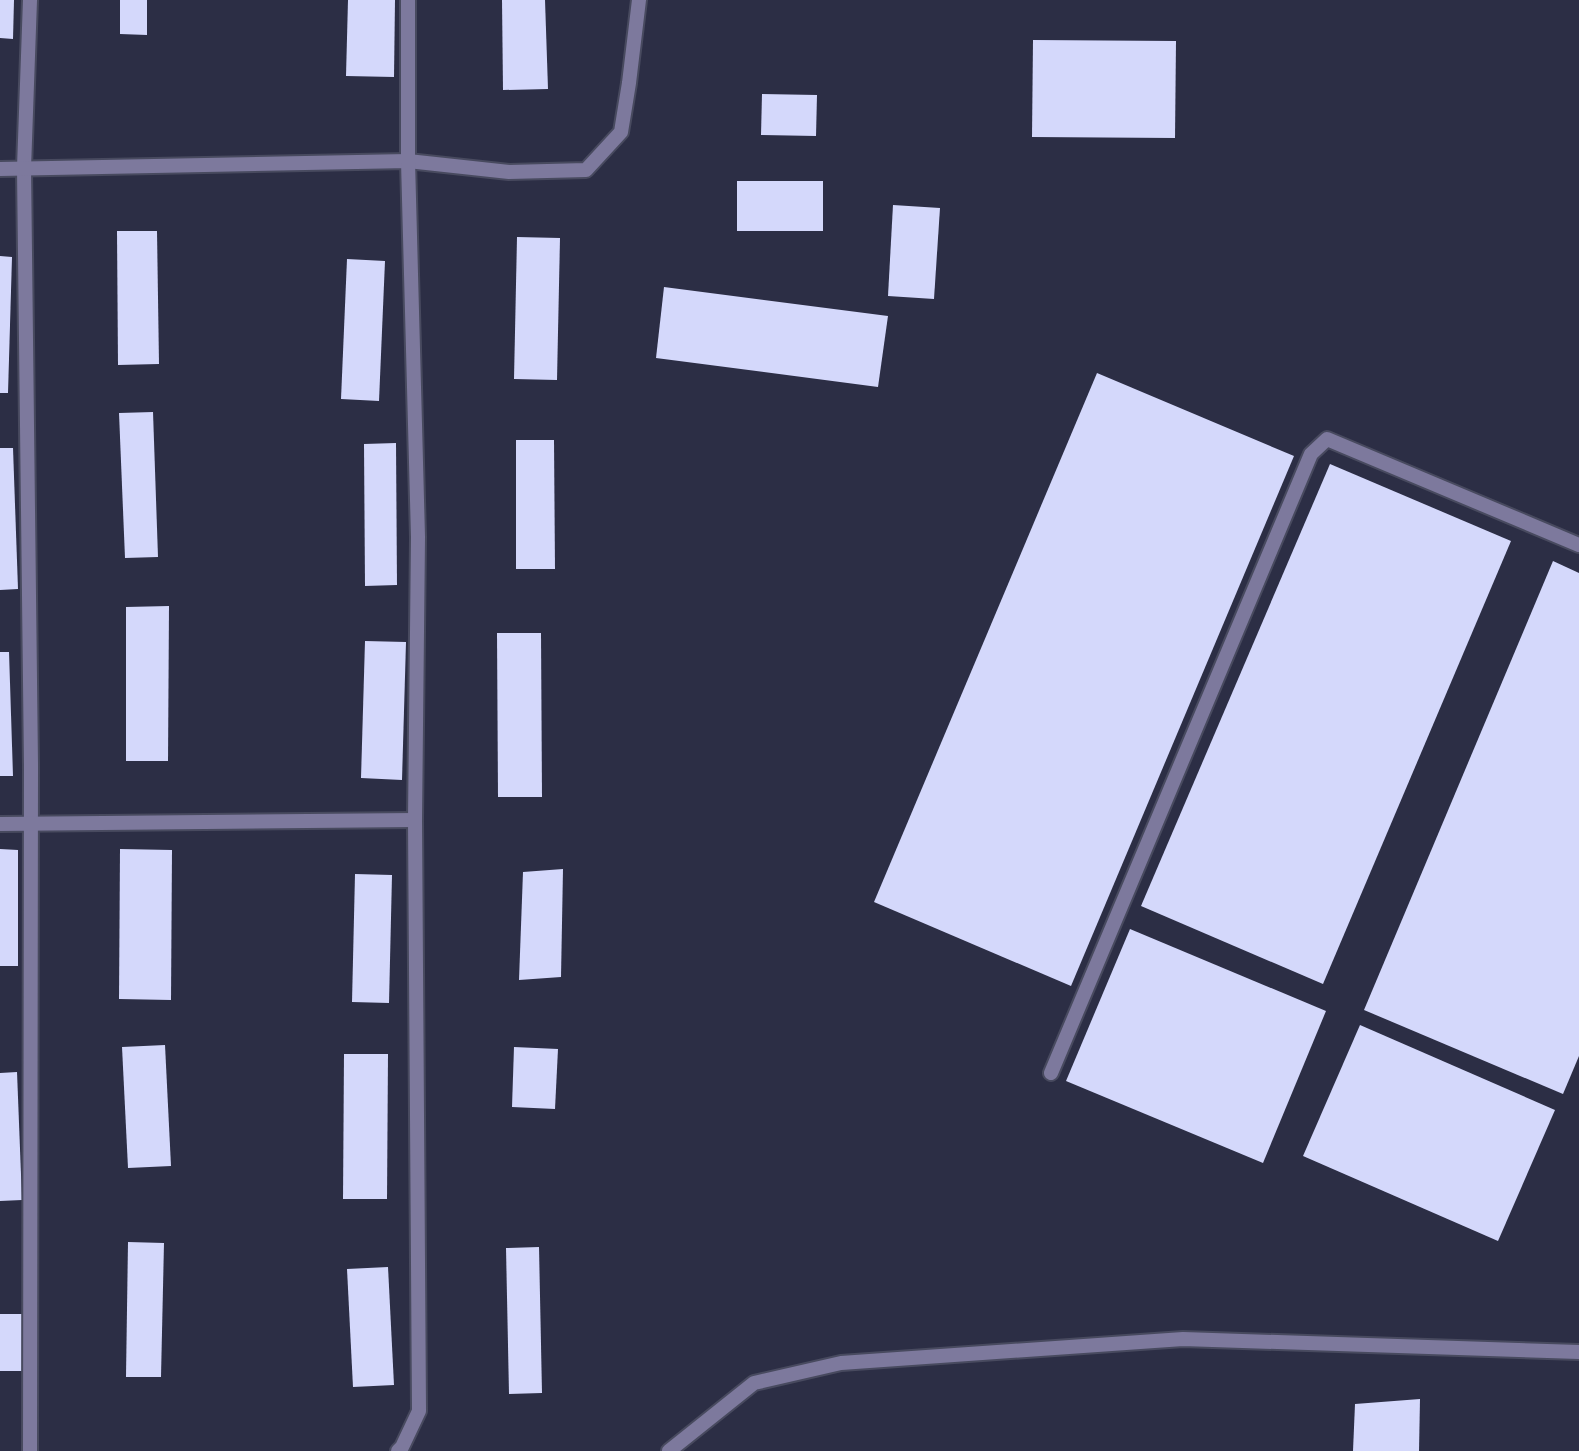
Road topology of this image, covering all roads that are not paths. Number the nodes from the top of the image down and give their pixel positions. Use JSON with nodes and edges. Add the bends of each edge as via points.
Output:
{"nodes":[{"id":1,"x":30,"y":0,"type":"edge"},
{"id":2,"x":408,"y":0,"type":"edge"},
{"id":3,"x":639,"y":0,"type":"edge"},
{"id":4,"x":408,"y":161,"type":"junction"},
{"id":5,"x":24,"y":168,"type":"junction"},
{"id":6,"x":0,"y":169,"type":"edge"},
{"id":7,"x":1579,"y":545,"type":"edge"},
{"id":8,"x":415,"y":820,"type":"junction"},
{"id":9,"x":0,"y":824,"type":"edge"},
{"id":10,"x":30,"y":824,"type":"junction"},
{"id":11,"x":1051,"y":1073,"type":"dead end"},
{"id":12,"x":1579,"y":1352,"type":"edge"},
{"id":13,"x":30,"y":1451,"type":"edge"},
{"id":14,"x":398,"y":1451,"type":"edge"},
{"id":15,"x":669,"y":1451,"type":"edge"}],
"edges":[{"from":1,"to":5,"type":"street"},
{"from":2,"to":4,"type":"street"},
{"from":3,"to":4,"type":"street","via":[[621,132],[586,170],[509,172]]},
{"from":4,"to":5,"type":"street"},
{"from":4,"to":8,"type":"street","via":[[418,537]]},
{"from":5,"to":6,"type":"street"},
{"from":5,"to":10,"type":"street"},
{"from":7,"to":11,"type":"street","via":[[1327,439],[1311,454]]},
{"from":8,"to":10,"type":"street"},
{"from":8,"to":14,"type":"street","via":[[419,1411]]},
{"from":9,"to":10,"type":"street"},
{"from":10,"to":13,"type":"street"},
{"from":12,"to":15,"type":"street","via":[[1183,1339],[841,1363],[754,1383]]}]}
